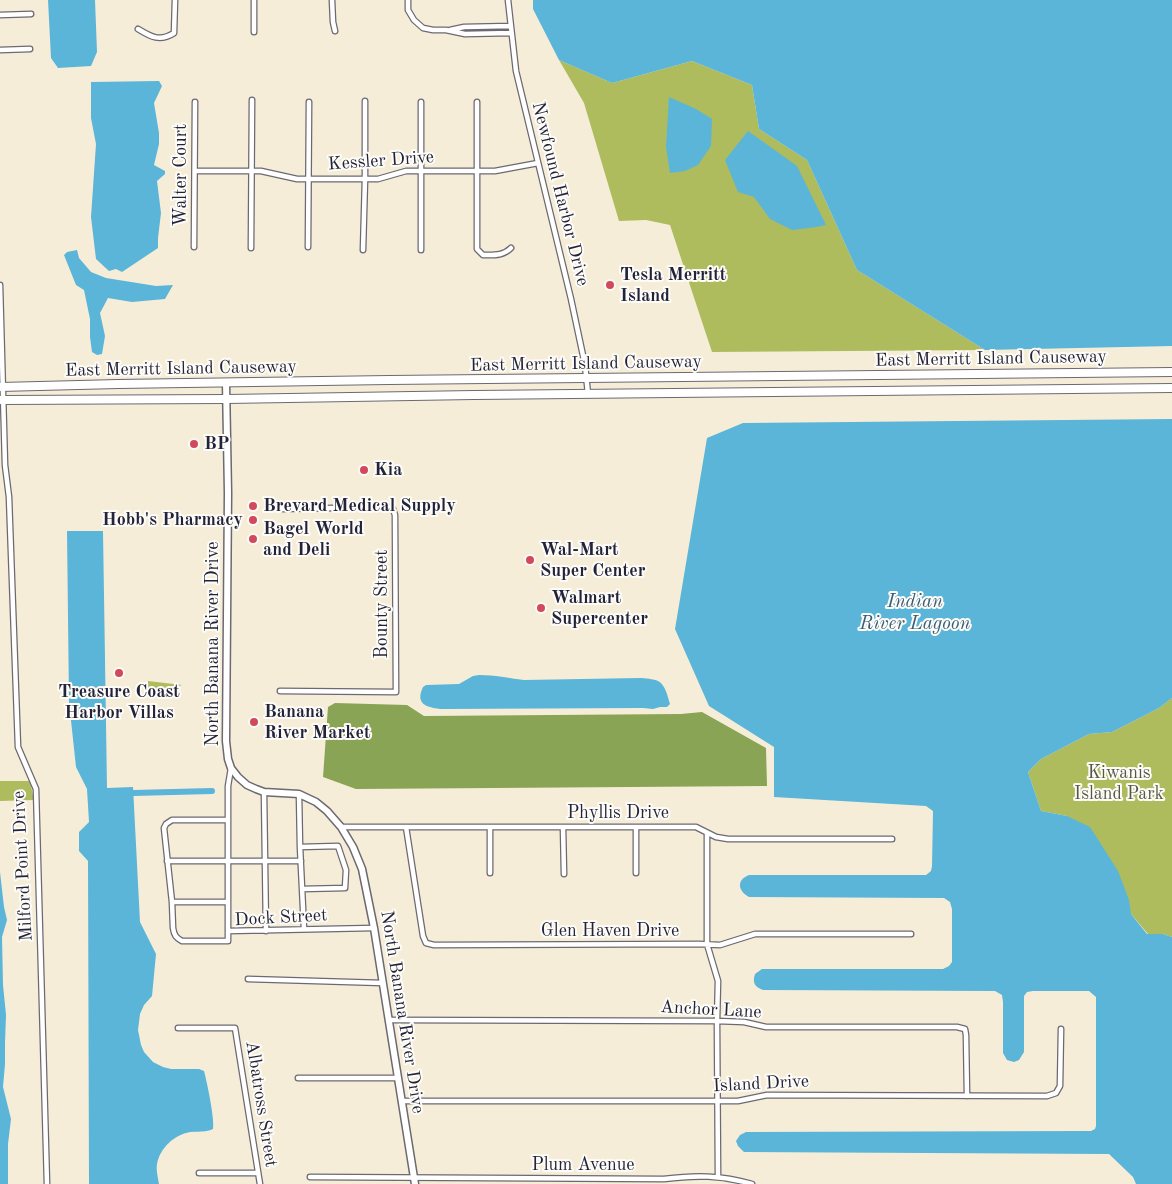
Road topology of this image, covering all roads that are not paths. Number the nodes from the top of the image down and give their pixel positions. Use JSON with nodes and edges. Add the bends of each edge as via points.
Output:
{"nodes":[{"id":1,"x":175,"y":0,"type":"edge"},
{"id":2,"x":254,"y":0,"type":"edge"},
{"id":3,"x":332,"y":0,"type":"edge"},
{"id":4,"x":408,"y":0,"type":"edge"},
{"id":5,"x":508,"y":0,"type":"edge"},
{"id":6,"x":0,"y":14,"type":"edge"},
{"id":7,"x":31,"y":14,"type":"dead end"},
{"id":8,"x":510,"y":26,"type":"junction"},
{"id":9,"x":138,"y":28,"type":"dead end"},
{"id":10,"x":446,"y":30,"type":"junction"},
{"id":11,"x":335,"y":31,"type":"dead end"},
{"id":12,"x":254,"y":32,"type":"dead end"},
{"id":13,"x":511,"y":33,"type":"junction"},
{"id":14,"x":30,"y":49,"type":"dead end"},
{"id":15,"x":0,"y":50,"type":"edge"},
{"id":16,"x":252,"y":100,"type":"dead end"},
{"id":17,"x":365,"y":101,"type":"dead end"},
{"id":18,"x":195,"y":102,"type":"dead end"},
{"id":19,"x":309,"y":102,"type":"dead end"},
{"id":20,"x":421,"y":102,"type":"dead end"},
{"id":21,"x":478,"y":102,"type":"dead end"},
{"id":22,"x":538,"y":163,"type":"junction"},
{"id":23,"x":195,"y":170,"type":"junction"},
{"id":24,"x":252,"y":171,"type":"junction"},
{"id":25,"x":421,"y":171,"type":"junction"},
{"id":26,"x":478,"y":171,"type":"junction"},
{"id":27,"x":308,"y":180,"type":"junction"},
{"id":28,"x":365,"y":180,"type":"junction"},
{"id":29,"x":194,"y":247,"type":"dead end"},
{"id":30,"x":308,"y":247,"type":"dead end"},
{"id":31,"x":251,"y":248,"type":"dead end"},
{"id":32,"x":511,"y":248,"type":"dead end"},
{"id":33,"x":363,"y":250,"type":"dead end"},
{"id":34,"x":421,"y":250,"type":"dead end"},
{"id":35,"x":0,"y":285,"type":"edge"},
{"id":36,"x":1172,"y":372,"type":"edge"},
{"id":37,"x":587,"y":378,"type":"junction"},
{"id":38,"x":226,"y":383,"type":"junction"},
{"id":39,"x":2,"y":387,"type":"edge"},
{"id":40,"x":1172,"y":388,"type":"edge"},
{"id":41,"x":588,"y":394,"type":"junction"},
{"id":42,"x":226,"y":399,"type":"junction"},
{"id":43,"x":2,"y":400,"type":"edge"},
{"id":44,"x":280,"y":509,"type":"dead end"},
{"id":45,"x":280,"y":691,"type":"dead end"},
{"id":46,"x":231,"y":768,"type":"junction"},
{"id":47,"x":264,"y":792,"type":"junction"},
{"id":48,"x":299,"y":794,"type":"junction"},
{"id":49,"x":228,"y":820,"type":"junction"},
{"id":50,"x":341,"y":827,"type":"junction"},
{"id":51,"x":406,"y":827,"type":"junction"},
{"id":52,"x":490,"y":827,"type":"junction"},
{"id":53,"x":563,"y":827,"type":"junction"},
{"id":54,"x":636,"y":827,"type":"junction"},
{"id":55,"x":707,"y":834,"type":"junction"},
{"id":56,"x":892,"y":839,"type":"dead end"},
{"id":57,"x":300,"y":846,"type":"junction"},
{"id":58,"x":167,"y":861,"type":"junction"},
{"id":59,"x":228,"y":861,"type":"junction"},
{"id":60,"x":265,"y":861,"type":"junction"},
{"id":61,"x":301,"y":861,"type":"junction"},
{"id":62,"x":490,"y":873,"type":"dead end"},
{"id":63,"x":564,"y":874,"type":"dead end"},
{"id":64,"x":636,"y":874,"type":"dead end"},
{"id":65,"x":302,"y":889,"type":"junction"},
{"id":66,"x":172,"y":902,"type":"junction"},
{"id":67,"x":228,"y":902,"type":"junction"},
{"id":68,"x":374,"y":928,"type":"junction"},
{"id":69,"x":304,"y":929,"type":"junction"},
{"id":70,"x":228,"y":931,"type":"junction"},
{"id":71,"x":266,"y":931,"type":"junction"},
{"id":72,"x":911,"y":934,"type":"dead end"},
{"id":73,"x":707,"y":944,"type":"junction"},
{"id":74,"x":248,"y":979,"type":"dead end"},
{"id":75,"x":382,"y":983,"type":"junction"},
{"id":76,"x":389,"y":1020,"type":"junction"},
{"id":77,"x":717,"y":1021,"type":"junction"},
{"id":78,"x":178,"y":1028,"type":"dead end"},
{"id":79,"x":1061,"y":1029,"type":"dead end"},
{"id":80,"x":298,"y":1078,"type":"dead end"},
{"id":81,"x":398,"y":1078,"type":"junction"},
{"id":82,"x":967,"y":1096,"type":"junction"},
{"id":83,"x":402,"y":1101,"type":"junction"},
{"id":84,"x":717,"y":1101,"type":"junction"},
{"id":85,"x":199,"y":1173,"type":"dead end"},
{"id":86,"x":258,"y":1173,"type":"junction"},
{"id":87,"x":718,"y":1176,"type":"junction"},
{"id":88,"x":310,"y":1177,"type":"dead end"},
{"id":89,"x":414,"y":1180,"type":"edge"},
{"id":90,"x":461,"y":1181,"type":"edge"},
{"id":91,"x":47,"y":1184,"type":"edge"},
{"id":92,"x":260,"y":1184,"type":"edge"},
{"id":93,"x":752,"y":1184,"type":"edge"}],
"edges":[{"from":1,"to":9,"type":"street","via":[[174,32],[159,38]]},
{"from":2,"to":12,"type":"street"},
{"from":3,"to":11,"type":"street"},
{"from":4,"to":10,"type":"street","via":[[408,10],[423,28]]},
{"from":5,"to":8,"type":"street","name":"Newfound Harbor Drive"},
{"from":6,"to":7,"type":"street"},
{"from":8,"to":10,"type":"street"},
{"from":8,"to":13,"type":"street","name":"Newfound Harbor Drive"},
{"from":10,"to":13,"type":"street","via":[[465,34]]},
{"from":13,"to":22,"type":"street","name":"Newfound Harbor Drive","via":[[516,71]]},
{"from":14,"to":15,"type":"street"},
{"from":16,"to":24,"type":"street"},
{"from":17,"to":28,"type":"street"},
{"from":18,"to":23,"type":"street","name":"Walter Court"},
{"from":19,"to":27,"type":"street"},
{"from":20,"to":25,"type":"street"},
{"from":21,"to":26,"type":"street"},
{"from":22,"to":26,"type":"street","name":"Kessler Drive","via":[[505,170]]},
{"from":22,"to":37,"type":"street","name":"Newfound Harbor Drive"},
{"from":23,"to":24,"type":"street","name":"Kessler Drive"},
{"from":23,"to":29,"type":"street","name":"Walter Court"},
{"from":24,"to":27,"type":"street","name":"Kessler Drive"},
{"from":24,"to":31,"type":"street"},
{"from":25,"to":26,"type":"street","name":"Kessler Drive"},
{"from":25,"to":28,"type":"street","name":"Kessler Drive"},
{"from":25,"to":34,"type":"street"},
{"from":26,"to":32,"type":"street","via":[[478,249],[483,255],[500,255]]},
{"from":27,"to":28,"type":"street","name":"Kessler Drive"},
{"from":27,"to":30,"type":"street"},
{"from":28,"to":33,"type":"street"},
{"from":35,"to":39,"type":"street","name":"Milford Point Drive"},
{"from":36,"to":37,"type":"main road","name":"East Merritt Island Causeway"},
{"from":37,"to":38,"type":"main road","name":"East Merritt Island Causeway"},
{"from":37,"to":41,"type":"street","name":"Newfound Harbor Drive"},
{"from":38,"to":39,"type":"main road","name":"East Merritt Island Causeway"},
{"from":38,"to":42,"type":"street","name":"North Banana River Drive"},
{"from":39,"to":43,"type":"street","name":"Milford Point Drive"},
{"from":40,"to":41,"type":"main road","name":"East Merritt Island Causeway"},
{"from":41,"to":42,"type":"main road","name":"East Merritt Island Causeway"},
{"from":42,"to":43,"type":"main road","name":"East Merritt Island Causeway"},
{"from":42,"to":46,"type":"street","name":"North Banana River Drive","via":[[226,741]]},
{"from":43,"to":91,"type":"street","name":"Milford Point Drive","via":[[9,497],[18,747],[36,789]]},
{"from":44,"to":45,"type":"street","name":"Bounty Street","via":[[393,509],[396,692]]},
{"from":46,"to":47,"type":"street","name":"North Banana River Drive","via":[[247,785]]},
{"from":46,"to":49,"type":"street"},
{"from":47,"to":48,"type":"street","name":"North Banana River Drive"},
{"from":47,"to":60,"type":"street"},
{"from":48,"to":50,"type":"street","name":"North Banana River Drive","via":[[328,811]]},
{"from":48,"to":57,"type":"street"},
{"from":49,"to":58,"type":"street","via":[[172,820],[166,824]]},
{"from":49,"to":59,"type":"street"},
{"from":50,"to":51,"type":"street","name":"Phyllis Drive"},
{"from":50,"to":68,"type":"street","name":"North Banana River Drive","via":[[362,869]]},
{"from":51,"to":52,"type":"street","name":"Phyllis Drive"},
{"from":51,"to":73,"type":"street","name":"Glen Haven Drive","via":[[426,943],[434,946]]},
{"from":52,"to":53,"type":"street","name":"Phyllis Drive"},
{"from":52,"to":62,"type":"street"},
{"from":53,"to":54,"type":"street","name":"Phyllis Drive"},
{"from":53,"to":63,"type":"street"},
{"from":54,"to":55,"type":"street","name":"Phyllis Drive","via":[[696,827]]},
{"from":54,"to":64,"type":"street"},
{"from":55,"to":56,"type":"street","name":"Phyllis Drive","via":[[728,839]]},
{"from":55,"to":73,"type":"street"},
{"from":57,"to":61,"type":"street"},
{"from":57,"to":65,"type":"street","via":[[338,846],[346,870],[345,888]]},
{"from":58,"to":59,"type":"street"},
{"from":58,"to":66,"type":"street"},
{"from":59,"to":60,"type":"street"},
{"from":59,"to":67,"type":"street"},
{"from":60,"to":61,"type":"street"},
{"from":60,"to":71,"type":"street"},
{"from":61,"to":65,"type":"street"},
{"from":65,"to":69,"type":"street"},
{"from":66,"to":67,"type":"street"},
{"from":66,"to":70,"type":"street","name":"Dock Street","via":[[173,928],[182,941],[228,941]]},
{"from":67,"to":70,"type":"street"},
{"from":68,"to":69,"type":"street","name":"Dock Street"},
{"from":68,"to":75,"type":"street","name":"North Banana River Drive"},
{"from":69,"to":71,"type":"street","name":"Dock Street"},
{"from":70,"to":71,"type":"street","name":"Dock Street"},
{"from":72,"to":73,"type":"street","name":"Glen Haven Drive","via":[[756,934],[720,946]]},
{"from":73,"to":77,"type":"street","via":[[718,980]]},
{"from":74,"to":75,"type":"street"},
{"from":75,"to":76,"type":"street","name":"North Banana River Drive"},
{"from":76,"to":77,"type":"street","name":"Anchor Lane"},
{"from":76,"to":81,"type":"street","name":"North Banana River Drive"},
{"from":77,"to":82,"type":"street","name":"Anchor Lane","via":[[766,1027],[965,1029]]},
{"from":77,"to":84,"type":"street"},
{"from":78,"to":86,"type":"street","name":"Albatross Street","via":[[235,1028]]},
{"from":79,"to":82,"type":"street","name":"Island Drive","via":[[1060,1086],[1056,1092],[1046,1096]]},
{"from":80,"to":81,"type":"street"},
{"from":81,"to":83,"type":"street","name":"North Banana River Drive"},
{"from":82,"to":84,"type":"street","name":"Island Drive","via":[[767,1095]]},
{"from":83,"to":84,"type":"street","name":"Island Drive"},
{"from":83,"to":89,"type":"street","name":"North Banana River Drive"},
{"from":84,"to":87,"type":"street"},
{"from":85,"to":86,"type":"street"},
{"from":86,"to":92,"type":"street","name":"Albatross Street"},
{"from":87,"to":90,"type":"street","name":"Plum Avenue"},
{"from":87,"to":93,"type":"street","name":"Plum Avenue"},
{"from":88,"to":89,"type":"street","name":"Plum Avenue"},
{"from":89,"to":90,"type":"street","name":"Plum Avenue"}]}
